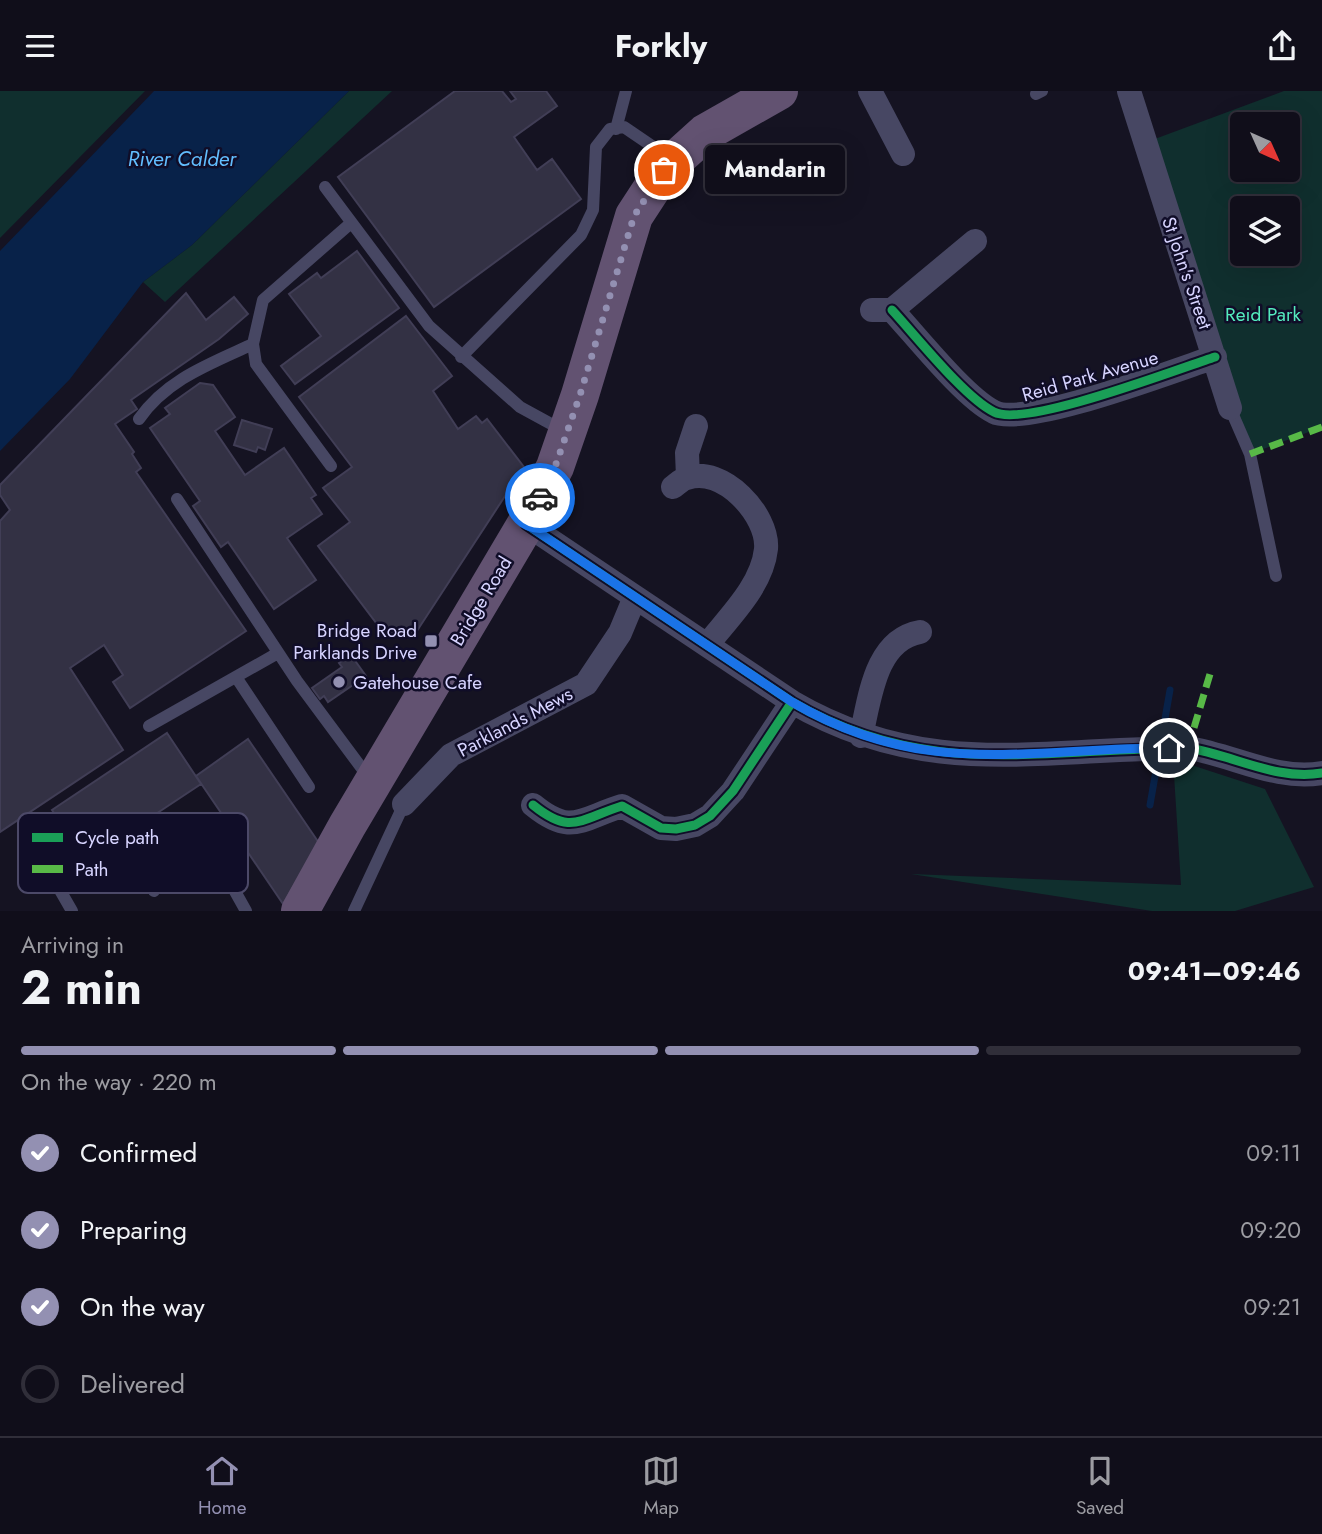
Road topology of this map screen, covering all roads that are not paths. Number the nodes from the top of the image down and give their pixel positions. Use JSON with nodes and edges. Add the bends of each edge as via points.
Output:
{"nodes":[{"id":1,"x":626,"y":91,"type":"edge"},
{"id":2,"x":779,"y":91,"type":"edge"},
{"id":3,"x":870,"y":91,"type":"edge"},
{"id":4,"x":1129,"y":91,"type":"edge"},
{"id":5,"x":616,"y":129,"type":"junction"},
{"id":6,"x":903,"y":154,"type":"dead end"},
{"id":7,"x":674,"y":161,"type":"junction"},
{"id":8,"x":325,"y":187,"type":"dead end"},
{"id":9,"x":351,"y":223,"type":"junction"},
{"id":10,"x":975,"y":241,"type":"dead end"},
{"id":11,"x":253,"y":344,"type":"junction"},
{"id":12,"x":461,"y":357,"type":"junction"},
{"id":13,"x":1215,"y":357,"type":"junction"},
{"id":14,"x":1230,"y":408,"type":"joint"},
{"id":15,"x":139,"y":419,"type":"dead end"},
{"id":16,"x":696,"y":426,"type":"dead end"},
{"id":17,"x":567,"y":433,"type":"junction"},
{"id":18,"x":331,"y":466,"type":"dead end"},
{"id":19,"x":177,"y":499,"type":"dead end"},
{"id":20,"x":526,"y":524,"type":"junction"},
{"id":21,"x":1276,"y":576,"type":"dead end"},
{"id":22,"x":635,"y":597,"type":"junction"},
{"id":23,"x":920,"y":632,"type":"dead end"},
{"id":24,"x":707,"y":645,"type":"junction"},
{"id":25,"x":278,"y":653,"type":"junction"},
{"id":26,"x":236,"y":677,"type":"junction"},
{"id":27,"x":792,"y":702,"type":"junction"},
{"id":28,"x":149,"y":726,"type":"dead end"},
{"id":29,"x":861,"y":736,"type":"junction"},
{"id":30,"x":1322,"y":773,"type":"edge"},
{"id":31,"x":373,"y":783,"type":"junction"},
{"id":32,"x":309,"y":787,"type":"dead end"},
{"id":33,"x":404,"y":804,"type":"joint"},
{"id":34,"x":533,"y":805,"type":"dead end"},
{"id":35,"x":62,"y":893,"type":"edge"},
{"id":36,"x":236,"y":893,"type":"edge"},
{"id":37,"x":72,"y":911,"type":"edge"},
{"id":38,"x":246,"y":911,"type":"edge"},
{"id":39,"x":300,"y":911,"type":"edge"},
{"id":40,"x":354,"y":911,"type":"edge"}],
"edges":[{"from":1,"to":5,"type":"lane"},
{"from":2,"to":7,"type":"highway","name":"Bridge Road","via":[[705,133]]},
{"from":3,"to":6,"type":"street"},
{"from":4,"to":13,"type":"street","name":"St John's Street"},
{"from":5,"to":7,"type":"lane","via":[[624,127]]},
{"from":5,"to":12,"type":"lane","via":[[610,129],[596,147],[593,210],[581,235]]},
{"from":7,"to":17,"type":"highway","name":"Bridge Road","via":[[634,216]]},
{"from":8,"to":9,"type":"lane"},
{"from":9,"to":11,"type":"lane","via":[[263,300]]},
{"from":9,"to":12,"type":"lane","via":[[429,326]]},
{"from":10,"to":13,"type":"street","name":"Reid Park Avenue","via":[[882,310],[979,403],[1007,417],[1053,409]]},
{"from":11,"to":15,"type":"lane","via":[[154,397]]},
{"from":11,"to":18,"type":"lane","via":[[256,364]]},
{"from":12,"to":17,"type":"lane","via":[[520,407]]},
{"from":13,"to":14,"type":"street","name":"St John's Street"},
{"from":14,"to":21,"type":"lane","name":"St John's Street","via":[[1250,454]]},
{"from":16,"to":24,"type":"street","via":[[680,482],[707,478],[743,497],[755,510],[766,546],[754,585]]},
{"from":17,"to":20,"type":"highway","name":"Bridge Road"},
{"from":19,"to":25,"type":"lane"},
{"from":20,"to":22,"type":"street"},
{"from":20,"to":31,"type":"highway","name":"Bridge Road"},
{"from":22,"to":24,"type":"street"},
{"from":22,"to":33,"type":"street","name":"Parklands Mews","via":[[620,633],[586,684],[451,755]]},
{"from":23,"to":29,"type":"street","via":[[907,634],[885,655],[873,683]]},
{"from":24,"to":27,"type":"street"},
{"from":25,"to":26,"type":"lane"},
{"from":25,"to":31,"type":"lane"},
{"from":26,"to":28,"type":"lane"},
{"from":26,"to":32,"type":"lane"},
{"from":27,"to":29,"type":"street"},
{"from":27,"to":34,"type":"street","via":[[722,806],[695,825],[661,828],[622,806],[566,824],[553,821]]},
{"from":29,"to":30,"type":"street","via":[[964,756],[1188,748],[1217,752],[1273,772],[1301,777]]},
{"from":31,"to":39,"type":"highway","name":"Bridge Road"},
{"from":33,"to":40,"type":"lane"},
{"from":35,"to":37,"type":"lane"},
{"from":36,"to":38,"type":"lane"}]}
